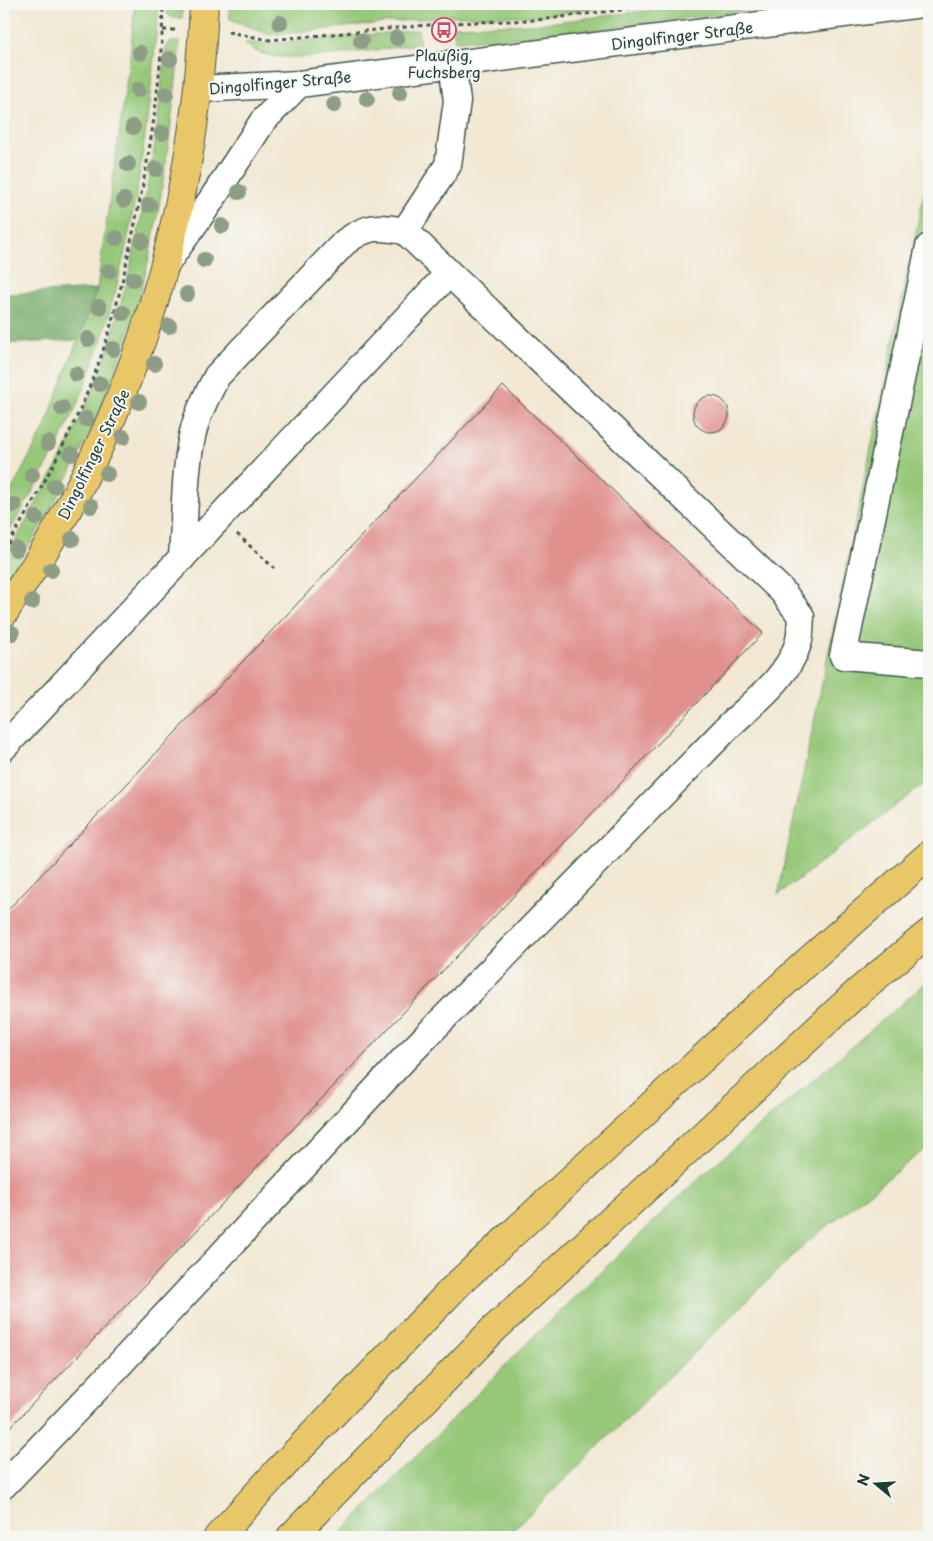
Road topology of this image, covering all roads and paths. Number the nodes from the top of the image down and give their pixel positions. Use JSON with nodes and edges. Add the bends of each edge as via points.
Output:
{"nodes":[{"id":1,"x":163,"y":4,"type":"edge"},
{"id":2,"x":204,"y":4,"type":"edge"},
{"id":3,"x":669,"y":4,"type":"edge"},
{"id":4,"x":922,"y":4,"type":"edge"},
{"id":5,"x":163,"y":30,"type":"junction"},
{"id":6,"x":204,"y":31,"type":"junction"},
{"id":7,"x":452,"y":63,"type":"junction"},
{"id":8,"x":299,"y":84,"type":"junction"},
{"id":9,"x":199,"y":89,"type":"junction"},
{"id":10,"x":405,"y":231,"type":"junction"},
{"id":11,"x":929,"y":247,"type":"edge"},
{"id":12,"x":166,"y":264,"type":"junction"},
{"id":13,"x":449,"y":273,"type":"junction"},
{"id":14,"x":220,"y":518,"type":"junction"},
{"id":15,"x":4,"y":551,"type":"edge"},
{"id":16,"x":182,"y":558,"type":"junction"},
{"id":17,"x":274,"y":568,"type":"dead end"},
{"id":18,"x":4,"y":613,"type":"edge"},
{"id":19,"x":929,"y":663,"type":"edge"},
{"id":20,"x":4,"y":747,"type":"edge"},
{"id":21,"x":929,"y":855,"type":"edge"},
{"id":22,"x":929,"y":933,"type":"edge"},
{"id":23,"x":4,"y":1485,"type":"edge"},
{"id":24,"x":218,"y":1537,"type":"edge"},
{"id":25,"x":291,"y":1537,"type":"edge"}],
"edges":[{"from":1,"to":5,"type":"path"},
{"from":2,"to":6,"type":"main road"},
{"from":3,"to":6,"type":"path","via":[[537,20],[449,23],[270,40],[235,32]]},
{"from":4,"to":7,"type":"street","name":"Dingolfinger Straße"},
{"from":5,"to":6,"type":"path"},
{"from":5,"to":15,"type":"path","via":[[150,144],[138,213],[123,280],[98,365],[66,440]]},
{"from":6,"to":9,"type":"main road"},
{"from":7,"to":8,"type":"street","name":"Dingolfinger Straße"},
{"from":7,"to":10,"type":"street","via":[[457,101],[448,165]]},
{"from":8,"to":9,"type":"street","name":"Dingolfinger Straße"},
{"from":8,"to":12,"type":"street","via":[[263,121]]},
{"from":9,"to":12,"type":"main road","name":"Dingolfinger Straße","via":[[182,196]]},
{"from":10,"to":13,"type":"street"},
{"from":10,"to":16,"type":"street","via":[[384,227],[362,230],[345,242],[217,376],[194,426]]},
{"from":11,"to":19,"type":"street","via":[[843,656]]},
{"from":12,"to":18,"type":"main road","name":"Dingolfinger Straße","via":[[129,378],[98,450],[53,537]]},
{"from":13,"to":14,"type":"street"},
{"from":13,"to":23,"type":"street","via":[[782,591],[801,616],[798,643],[774,684],[405,1058]]},
{"from":14,"to":16,"type":"street"},
{"from":14,"to":17,"type":"path"},
{"from":16,"to":20,"type":"street"},
{"from":21,"to":24,"type":"main road","via":[[807,962],[458,1284]]},
{"from":22,"to":25,"type":"main road","via":[[860,990],[493,1330]]}]}
